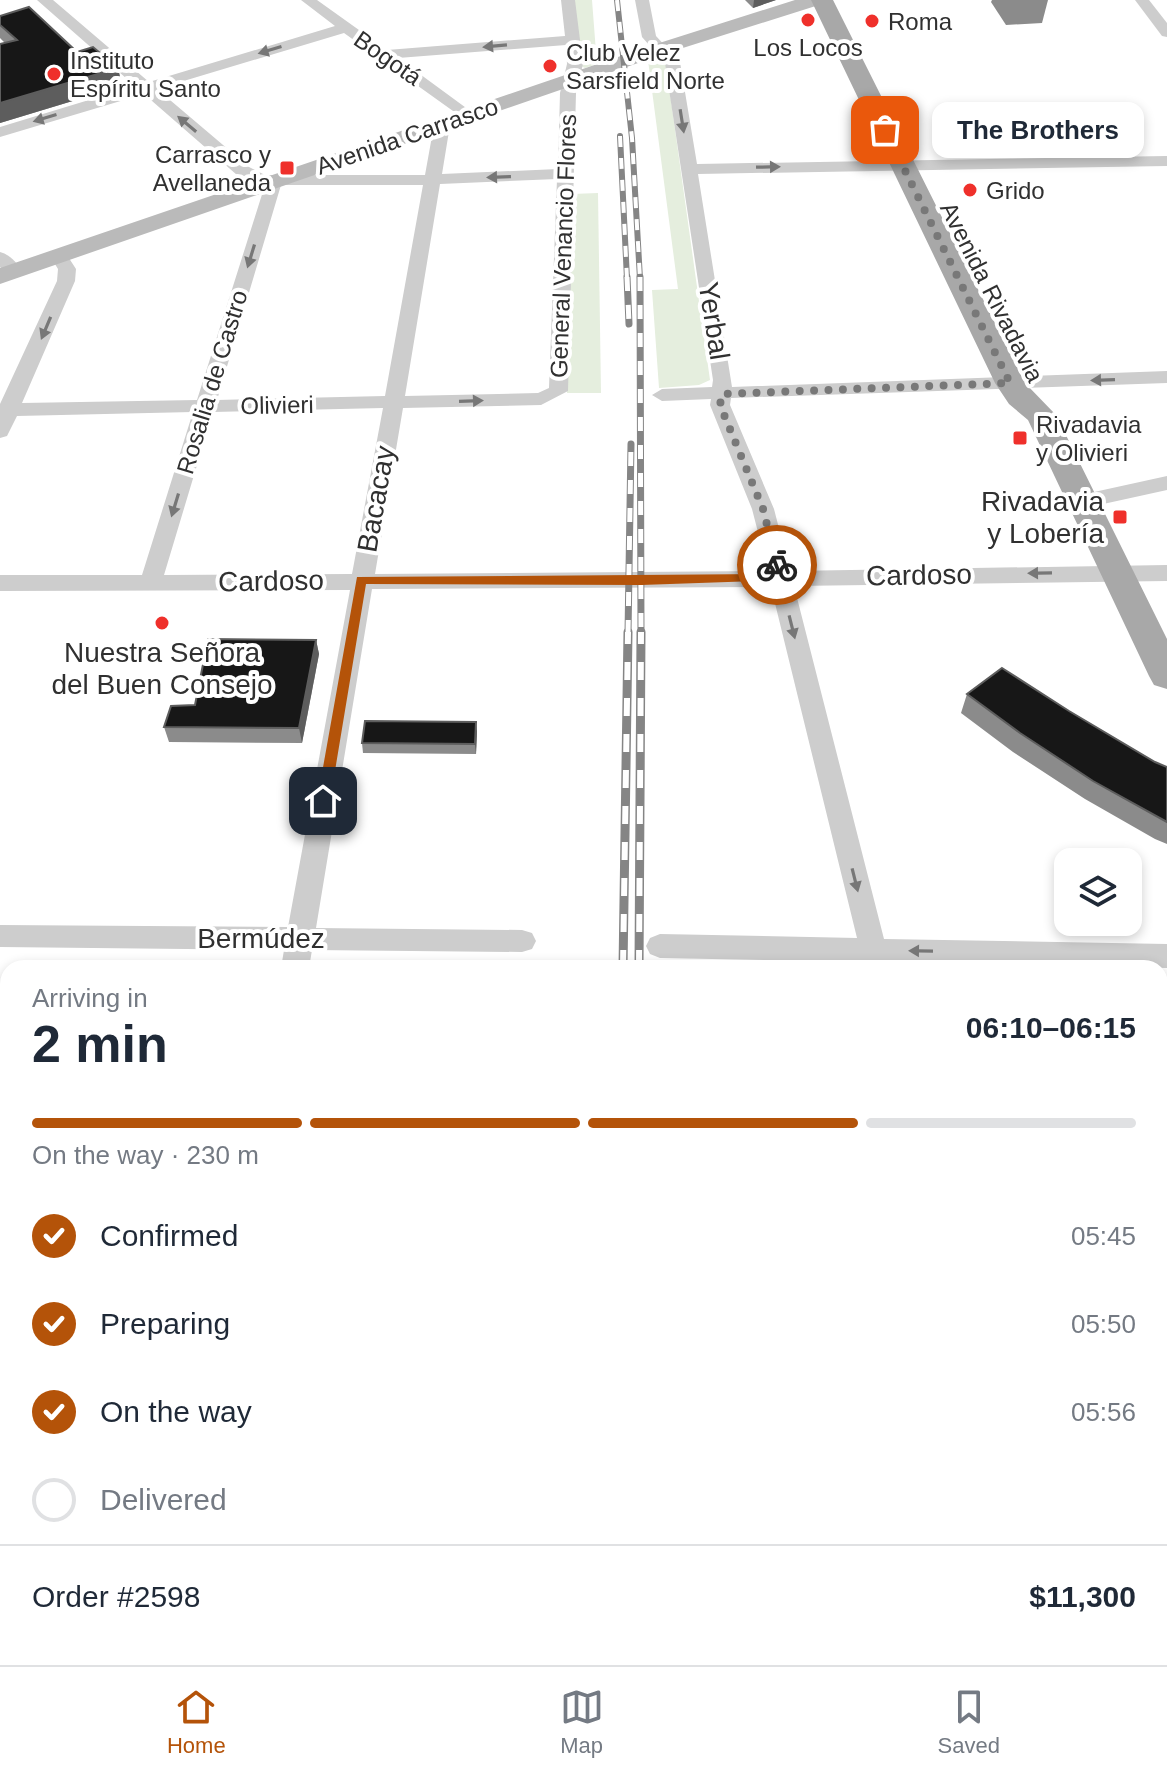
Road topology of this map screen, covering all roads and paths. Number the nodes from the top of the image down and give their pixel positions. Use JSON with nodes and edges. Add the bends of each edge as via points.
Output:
{"nodes":[{"id":1,"x":68,"y":0,"type":"edge"},
{"id":2,"x":568,"y":0,"type":"edge"},
{"id":3,"x":642,"y":0,"type":"edge"},
{"id":4,"x":815,"y":0,"type":"edge"},
{"id":5,"x":822,"y":0,"type":"edge"},
{"id":6,"x":843,"y":0,"type":"edge"},
{"id":7,"x":1142,"y":0,"type":"edge"},
{"id":8,"x":312,"y":1,"type":"edge"},
{"id":9,"x":44,"y":4,"type":"edge"},
{"id":10,"x":345,"y":28,"type":"junction"},
{"id":11,"x":1167,"y":33,"type":"edge"},
{"id":12,"x":573,"y":40,"type":"junction"},
{"id":13,"x":660,"y":49,"type":"junction"},
{"id":14,"x":384,"y":55,"type":"junction"},
{"id":15,"x":571,"y":80,"type":"junction"},
{"id":16,"x":144,"y":88,"type":"junction"},
{"id":17,"x":467,"y":116,"type":"junction"},
{"id":18,"x":442,"y":125,"type":"junction"},
{"id":19,"x":0,"y":132,"type":"edge"},
{"id":20,"x":1167,"y":161,"type":"edge"},
{"id":21,"x":914,"y":164,"type":"junction"},
{"id":22,"x":690,"y":169,"type":"junction"},
{"id":23,"x":564,"y":174,"type":"junction"},
{"id":24,"x":434,"y":179,"type":"junction"},
{"id":25,"x":274,"y":182,"type":"junction"},
{"id":26,"x":59,"y":256,"type":"junction"},
{"id":27,"x":5,"y":268,"type":"edge"},
{"id":28,"x":1167,"y":377,"type":"edge"},
{"id":29,"x":1025,"y":383,"type":"junction"},
{"id":30,"x":722,"y":394,"type":"junction"},
{"id":31,"x":553,"y":395,"type":"joint"},
{"id":32,"x":662,"y":395,"type":"dead end"},
{"id":33,"x":393,"y":403,"type":"junction"},
{"id":34,"x":205,"y":405,"type":"junction"},
{"id":35,"x":5,"y":410,"type":"edge"},
{"id":36,"x":0,"y":432,"type":"edge"},
{"id":37,"x":1167,"y":483,"type":"edge"},
{"id":38,"x":1085,"y":501,"type":"junction"},
{"id":39,"x":1118,"y":572,"type":"junction"},
{"id":40,"x":1167,"y":573,"type":"edge"},
{"id":41,"x":780,"y":578,"type":"junction"},
{"id":42,"x":361,"y":580,"type":"junction"},
{"id":43,"x":151,"y":582,"type":"junction"},
{"id":44,"x":0,"y":583,"type":"edge"},
{"id":45,"x":1167,"y":676,"type":"edge"},
{"id":46,"x":0,"y":936,"type":"edge"},
{"id":47,"x":300,"y":938,"type":"junction"},
{"id":48,"x":522,"y":941,"type":"dead end"},
{"id":49,"x":660,"y":946,"type":"dead end"},
{"id":50,"x":1167,"y":956,"type":"edge"},
{"id":51,"x":876,"y":959,"type":"edge"},
{"id":52,"x":296,"y":960,"type":"edge"}],
"edges":[{"from":1,"to":9,"type":"street"},
{"from":2,"to":12,"type":"street","name":"General Venancio Flores"},
{"from":3,"to":13,"type":"street","name":"Yerbal","via":[[649,37]]},
{"from":4,"to":13,"type":"main road","name":"Avenida Carrasco"},
{"from":5,"to":21,"type":"main road","name":"Avenida Rivadavia"},
{"from":6,"to":21,"type":"main road","name":"Avenida Rivadavia"},
{"from":7,"to":11,"type":"street"},
{"from":8,"to":10,"type":"street","name":"Bogotá"},
{"from":9,"to":16,"type":"street"},
{"from":10,"to":14,"type":"street","name":"Bogotá"},
{"from":10,"to":16,"type":"street","one_way":true},
{"from":12,"to":14,"type":"street","one_way":true},
{"from":12,"to":15,"type":"street","name":"General Venancio Flores"},
{"from":13,"to":15,"type":"main road","name":"Avenida Carrasco"},
{"from":13,"to":22,"type":"street","name":"Yerbal","one_way":true,"via":[[672,62]]},
{"from":14,"to":17,"type":"street","name":"Bogotá"},
{"from":15,"to":17,"type":"main road","name":"Avenida Carrasco"},
{"from":15,"to":23,"type":"street","name":"General Venancio Flores"},
{"from":16,"to":19,"type":"street","one_way":true},
{"from":25,"to":16,"type":"street","one_way":true,"via":[[243,171]]},
{"from":17,"to":18,"type":"main road","name":"Avenida Carrasco"},
{"from":18,"to":24,"type":"street","name":"Bacacay"},
{"from":18,"to":25,"type":"main road","name":"Avenida Carrasco"},
{"from":20,"to":21,"type":"street"},
{"from":22,"to":21,"type":"street","one_way":true},
{"from":21,"to":29,"type":"main road","name":"Avenida Rivadavia"},
{"from":22,"to":30,"type":"street","name":"Yerbal"},
{"from":23,"to":24,"type":"street","one_way":true},
{"from":23,"to":31,"type":"street","name":"General Venancio Flores","via":[[560,378]]},
{"from":24,"to":25,"type":"street"},
{"from":24,"to":33,"type":"street","name":"Bacacay"},
{"from":25,"to":26,"type":"main road","name":"Avenida Carrasco"},
{"from":25,"to":34,"type":"street","name":"Rosalia de Castro","one_way":true},
{"from":26,"to":27,"type":"main road","name":"Avenida Carrasco"},
{"from":26,"to":35,"type":"street","one_way":true,"via":[[67,269],[66,281]]},
{"from":28,"to":29,"type":"street","one_way":true},
{"from":29,"to":30,"type":"street"},
{"from":29,"to":38,"type":"main road","name":"Avenida Rivadavia","via":[[1020,398],[1041,415]]},
{"from":30,"to":32,"type":"street"},
{"from":30,"to":41,"type":"street","name":"Yerbal","via":[[720,405],[763,509]]},
{"from":33,"to":31,"type":"street","name":"Olivieri","one_way":true},
{"from":33,"to":34,"type":"street","name":"Olivieri"},
{"from":33,"to":42,"type":"street","name":"Bacacay"},
{"from":34,"to":35,"type":"street","name":"Olivieri"},
{"from":34,"to":43,"type":"street","name":"Rosalia de Castro","one_way":true},
{"from":35,"to":36,"type":"street"},
{"from":37,"to":38,"type":"street"},
{"from":38,"to":39,"type":"main road","name":"Avenida Rivadavia"},
{"from":39,"to":40,"type":"street","name":"Cardoso"},
{"from":39,"to":41,"type":"street","name":"Cardoso","one_way":true},
{"from":39,"to":45,"type":"main road","name":"Avenida Rivadavia"},
{"from":41,"to":42,"type":"street","name":"Cardoso"},
{"from":41,"to":51,"type":"street","name":"Yerbal","one_way":true},
{"from":42,"to":43,"type":"street","name":"Cardoso"},
{"from":42,"to":47,"type":"street","name":"Bacacay"},
{"from":43,"to":44,"type":"street","name":"Cardoso"},
{"from":46,"to":47,"type":"street","name":"Bermúdez"},
{"from":47,"to":48,"type":"street","name":"Bermúdez"},
{"from":47,"to":52,"type":"street","name":"Bacacay"},
{"from":49,"to":51,"type":"street"},
{"from":50,"to":51,"type":"street","one_way":true}]}
